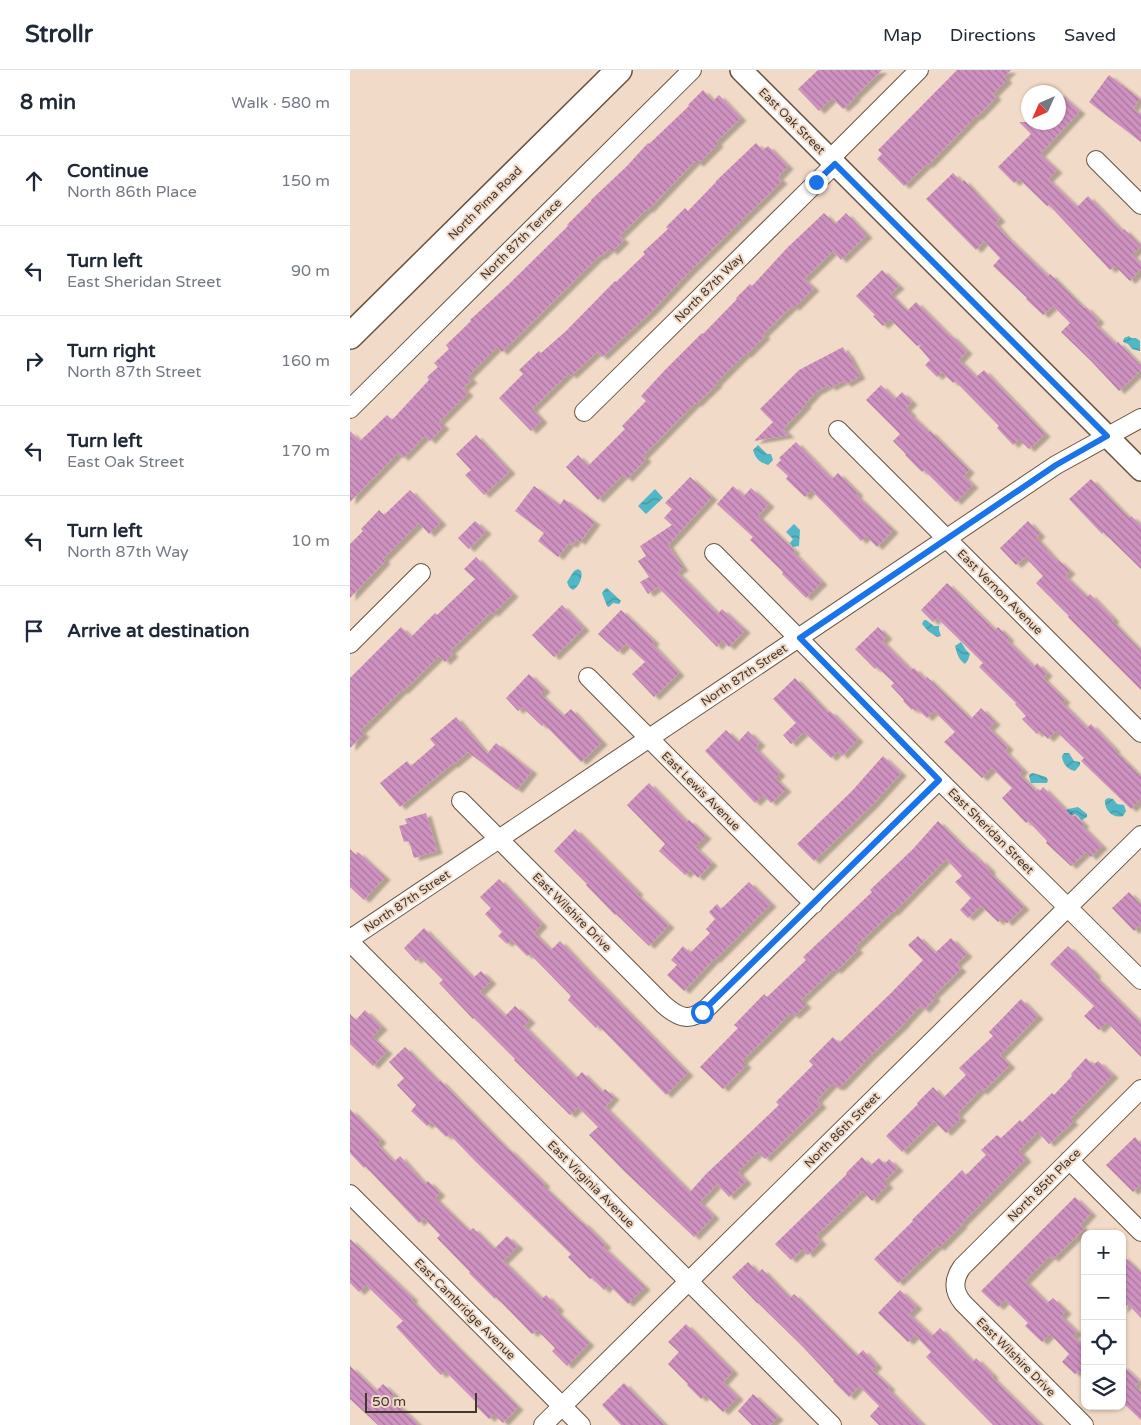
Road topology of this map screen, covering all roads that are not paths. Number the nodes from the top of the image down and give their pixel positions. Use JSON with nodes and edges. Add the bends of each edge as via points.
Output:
{"nodes":[{"id":1,"x":619,"y":70,"type":"edge"},
{"id":2,"x":692,"y":70,"type":"edge"},
{"id":3,"x":741,"y":70,"type":"edge"},
{"id":4,"x":919,"y":70,"type":"edge"},
{"id":5,"x":1096,"y":160,"type":"dead end"},
{"id":6,"x":832,"y":162,"type":"junction"},
{"id":7,"x":1141,"y":205,"type":"edge"},
{"id":8,"x":350,"y":336,"type":"edge"},
{"id":9,"x":350,"y":409,"type":"edge"},
{"id":10,"x":584,"y":412,"type":"dead end"},
{"id":11,"x":1141,"y":418,"type":"edge"},
{"id":12,"x":838,"y":430,"type":"dead end"},
{"id":13,"x":1107,"y":436,"type":"junction"},
{"id":14,"x":1141,"y":470,"type":"edge"},
{"id":15,"x":948,"y":539,"type":"junction"},
{"id":16,"x":714,"y":553,"type":"dead end"},
{"id":17,"x":422,"y":573,"type":"dead end"},
{"id":18,"x":800,"y":638,"type":"junction"},
{"id":19,"x":350,"y":644,"type":"edge"},
{"id":20,"x":588,"y":677,"type":"dead end"},
{"id":21,"x":1141,"y":733,"type":"edge"},
{"id":22,"x":649,"y":738,"type":"junction"},
{"id":23,"x":939,"y":780,"type":"junction"},
{"id":24,"x":461,"y":801,"type":"dead end"},
{"id":25,"x":1141,"y":835,"type":"edge"},
{"id":26,"x":500,"y":838,"type":"junction"},
{"id":27,"x":814,"y":904,"type":"junction"},
{"id":28,"x":1068,"y":907,"type":"junction"},
{"id":29,"x":350,"y":941,"type":"edge"},
{"id":30,"x":1141,"y":980,"type":"edge"},
{"id":31,"x":1141,"y":1089,"type":"edge"},
{"id":32,"x":1069,"y":1160,"type":"junction"},
{"id":33,"x":350,"y":1194,"type":"edge"},
{"id":34,"x":1141,"y":1232,"type":"edge"},
{"id":35,"x":689,"y":1281,"type":"junction"},
{"id":36,"x":954,"y":1285,"type":"joint"},
{"id":37,"x":562,"y":1406,"type":"junction"},
{"id":38,"x":543,"y":1425,"type":"edge"},
{"id":39,"x":581,"y":1425,"type":"edge"},
{"id":40,"x":832,"y":1425,"type":"edge"},
{"id":41,"x":1084,"y":1425,"type":"edge"}],
"edges":[{"from":1,"to":8,"type":"main road","name":"North Pima Road"},
{"from":2,"to":9,"type":"street","name":"North 87th Terrace"},
{"from":3,"to":6,"type":"street","name":"East Oak Street"},
{"from":4,"to":6,"type":"street","name":"North 87th Way"},
{"from":5,"to":7,"type":"street"},
{"from":6,"to":10,"type":"street","name":"North 87th Way"},
{"from":6,"to":13,"type":"street","name":"East Oak Street"},
{"from":11,"to":13,"type":"street","name":"North 87th Street"},
{"from":12,"to":15,"type":"street","name":"East Vernon Avenue"},
{"from":13,"to":14,"type":"street","name":"East Oak Street"},
{"from":13,"to":15,"type":"street","name":"North 87th Street","via":[[1056,465]]},
{"from":15,"to":18,"type":"street","name":"North 87th Street"},
{"from":15,"to":21,"type":"street","name":"East Vernon Avenue"},
{"from":16,"to":18,"type":"street","name":"East Sheridan Street"},
{"from":17,"to":19,"type":"street"},
{"from":18,"to":22,"type":"street","name":"North 87th Street"},
{"from":18,"to":23,"type":"street","name":"East Sheridan Street"},
{"from":20,"to":22,"type":"street","name":"East Lewis Avenue"},
{"from":22,"to":26,"type":"street","name":"North 87th Street"},
{"from":22,"to":27,"type":"street","name":"East Lewis Avenue"},
{"from":23,"to":27,"type":"street"},
{"from":23,"to":28,"type":"street","name":"East Sheridan Street"},
{"from":24,"to":26,"type":"street","name":"East Wilshire Drive"},
{"from":25,"to":28,"type":"street","name":"North 86th Street"},
{"from":26,"to":27,"type":"street","name":"East Wilshire Drive","via":[[664,1005],[678,1016],[687,1018],[708,1007]]},
{"from":26,"to":29,"type":"street","name":"North 87th Street"},
{"from":28,"to":30,"type":"street","name":"East Sheridan Street"},
{"from":28,"to":35,"type":"street","name":"North 86th Street"},
{"from":29,"to":35,"type":"street","name":"East Virginia Avenue"},
{"from":31,"to":32,"type":"street","name":"North 85th Place"},
{"from":32,"to":34,"type":"street"},
{"from":32,"to":36,"type":"street","name":"North 85th Place","via":[[962,1267]]},
{"from":33,"to":37,"type":"street","name":"East Cambridge Avenue"},
{"from":35,"to":37,"type":"street","name":"North 86th Street"},
{"from":35,"to":40,"type":"street","name":"East Virginia Avenue"},
{"from":36,"to":41,"type":"street","name":"East Wilshire Drive","via":[[962,1303]]},
{"from":37,"to":38,"type":"street","name":"North 86th Street"},
{"from":37,"to":39,"type":"street","name":"East Cambridge Avenue"}]}
